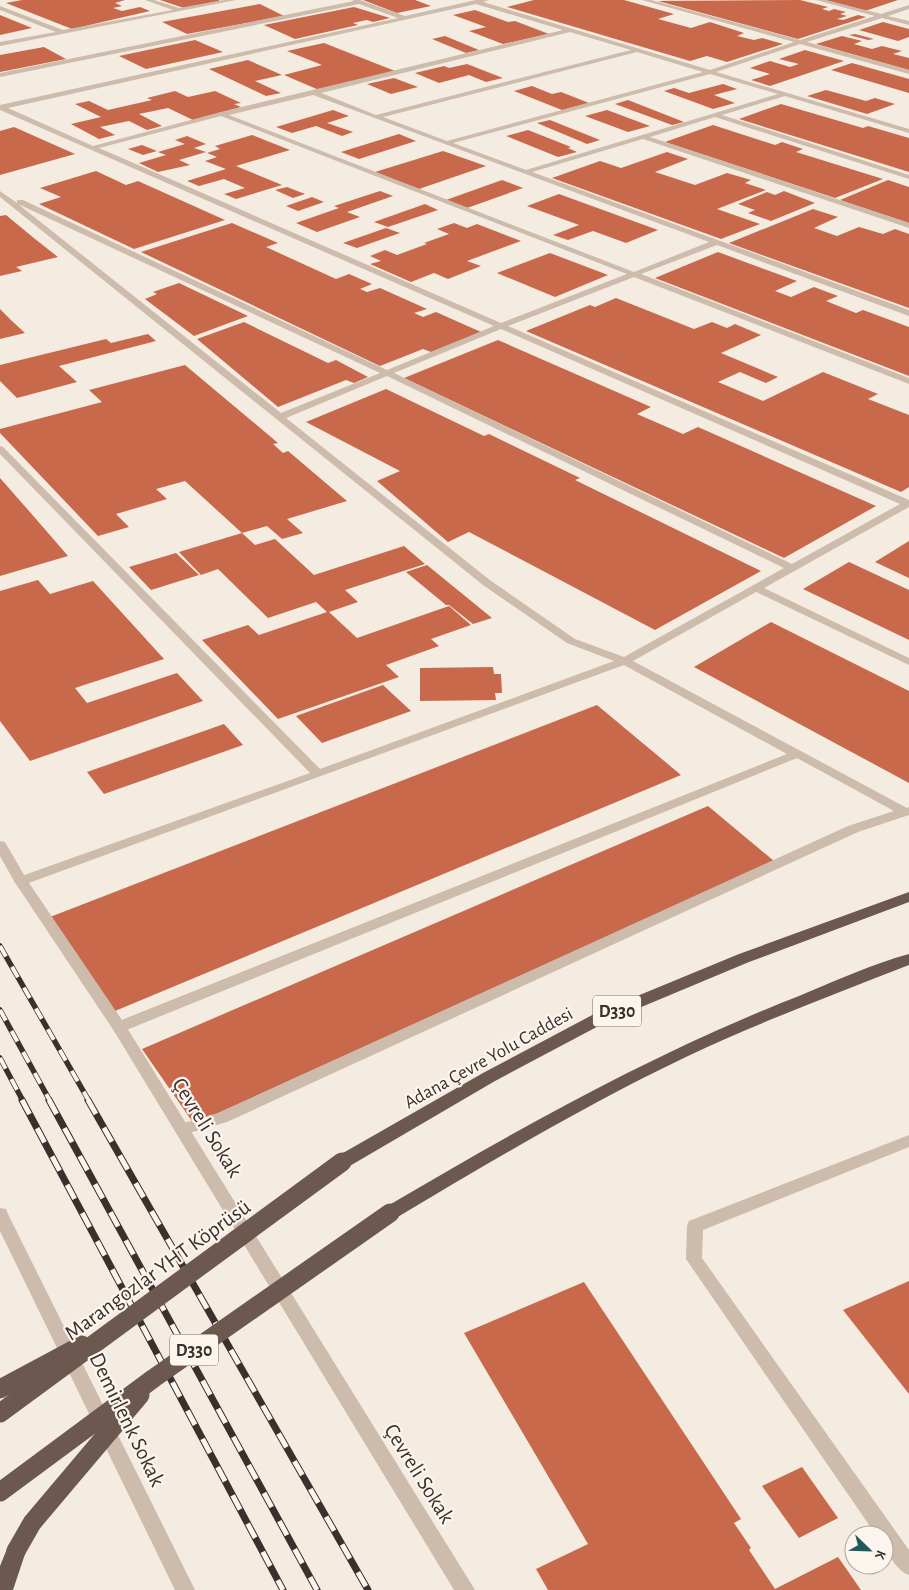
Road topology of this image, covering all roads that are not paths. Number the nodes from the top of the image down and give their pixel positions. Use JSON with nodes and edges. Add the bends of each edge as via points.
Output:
{"nodes":[{"id":1,"x":148,"y":0,"type":"edge"},
{"id":2,"x":233,"y":0,"type":"edge"},
{"id":3,"x":469,"y":0,"type":"edge"},
{"id":4,"x":486,"y":0,"type":"edge"},
{"id":5,"x":645,"y":0,"type":"edge"},
{"id":6,"x":819,"y":0,"type":"edge"},
{"id":7,"x":357,"y":1,"type":"edge"},
{"id":8,"x":476,"y":2,"type":"junction"},
{"id":9,"x":909,"y":7,"type":"edge"},
{"id":10,"x":0,"y":8,"type":"edge"},
{"id":11,"x":180,"y":10,"type":"junction"},
{"id":12,"x":881,"y":16,"type":"junction"},
{"id":13,"x":404,"y":18,"type":"junction"},
{"id":14,"x":909,"y":24,"type":"edge"},
{"id":15,"x":570,"y":30,"type":"junction"},
{"id":16,"x":62,"y":32,"type":"junction"},
{"id":17,"x":801,"y":42,"type":"junction"},
{"id":18,"x":0,"y":44,"type":"edge"},
{"id":19,"x":638,"y":50,"type":"junction"},
{"id":20,"x":710,"y":72,"type":"junction"},
{"id":21,"x":909,"y":72,"type":"edge"},
{"id":22,"x":0,"y":74,"type":"edge"},
{"id":23,"x":314,"y":93,"type":"junction"},
{"id":24,"x":785,"y":94,"type":"junction"},
{"id":25,"x":0,"y":107,"type":"edge"},
{"id":26,"x":220,"y":114,"type":"junction"},
{"id":27,"x":714,"y":115,"type":"junction"},
{"id":28,"x":376,"y":117,"type":"junction"},
{"id":29,"x":909,"y":131,"type":"edge"},
{"id":30,"x":644,"y":137,"type":"junction"},
{"id":31,"x":446,"y":143,"type":"junction"},
{"id":32,"x":92,"y":148,"type":"junction"},
{"id":33,"x":525,"y":172,"type":"junction"},
{"id":34,"x":909,"y":177,"type":"edge"},
{"id":35,"x":0,"y":193,"type":"edge"},
{"id":36,"x":909,"y":226,"type":"edge"},
{"id":37,"x":717,"y":242,"type":"junction"},
{"id":38,"x":632,"y":274,"type":"junction"},
{"id":39,"x":909,"y":313,"type":"edge"},
{"id":40,"x":499,"y":327,"type":"junction"},
{"id":41,"x":387,"y":373,"type":"junction"},
{"id":42,"x":909,"y":381,"type":"edge"},
{"id":43,"x":280,"y":417,"type":"junction"},
{"id":44,"x":0,"y":450,"type":"edge"},
{"id":45,"x":909,"y":504,"type":"edge"},
{"id":46,"x":792,"y":568,"type":"junction"},
{"id":47,"x":756,"y":588,"type":"junction"},
{"id":48,"x":625,"y":661,"type":"junction"},
{"id":49,"x":909,"y":662,"type":"edge"},
{"id":50,"x":797,"y":754,"type":"junction"},
{"id":51,"x":318,"y":774,"type":"junction"},
{"id":52,"x":907,"y":811,"type":"edge"},
{"id":53,"x":0,"y":846,"type":"edge"},
{"id":54,"x":21,"y":881,"type":"junction"},
{"id":55,"x":909,"y":897,"type":"edge"},
{"id":56,"x":909,"y":959,"type":"edge"},
{"id":57,"x":119,"y":1028,"type":"junction"},
{"id":58,"x":182,"y":1129,"type":"junction"},
{"id":59,"x":909,"y":1141,"type":"edge"},
{"id":60,"x":342,"y":1162,"type":"joint"},
{"id":61,"x":0,"y":1214,"type":"edge"},
{"id":62,"x":129,"y":1319,"type":"junction"},
{"id":63,"x":154,"y":1378,"type":"junction"},
{"id":64,"x":0,"y":1389,"type":"edge"},
{"id":65,"x":0,"y":1413,"type":"edge"},
{"id":66,"x":0,"y":1492,"type":"edge"},
{"id":67,"x":909,"y":1566,"type":"edge"},
{"id":68,"x":2,"y":1590,"type":"edge"},
{"id":69,"x":185,"y":1590,"type":"edge"},
{"id":70,"x":465,"y":1590,"type":"edge"}],
"edges":[{"from":1,"to":11,"type":"street"},
{"from":2,"to":11,"type":"street"},
{"from":3,"to":8,"type":"street"},
{"from":4,"to":8,"type":"street"},
{"from":5,"to":17,"type":"street"},
{"from":6,"to":12,"type":"street"},
{"from":7,"to":13,"type":"street"},
{"from":7,"to":22,"type":"street"},
{"from":8,"to":13,"type":"street"},
{"from":8,"to":15,"type":"street"},
{"from":9,"to":12,"type":"street"},
{"from":10,"to":16,"type":"street"},
{"from":11,"to":16,"type":"street"},
{"from":12,"to":14,"type":"street"},
{"from":12,"to":17,"type":"street"},
{"from":13,"to":25,"type":"street"},
{"from":15,"to":19,"type":"street"},
{"from":15,"to":23,"type":"street"},
{"from":16,"to":18,"type":"street"},
{"from":17,"to":20,"type":"street"},
{"from":17,"to":21,"type":"street"},
{"from":19,"to":20,"type":"street"},
{"from":19,"to":28,"type":"street"},
{"from":20,"to":24,"type":"street"},
{"from":20,"to":31,"type":"street"},
{"from":23,"to":26,"type":"street"},
{"from":23,"to":28,"type":"street"},
{"from":24,"to":27,"type":"street"},
{"from":24,"to":29,"type":"street"},
{"from":25,"to":32,"type":"street"},
{"from":26,"to":32,"type":"street"},
{"from":26,"to":38,"type":"street"},
{"from":27,"to":30,"type":"street"},
{"from":27,"to":34,"type":"street"},
{"from":28,"to":31,"type":"street"},
{"from":30,"to":33,"type":"street"},
{"from":30,"to":36,"type":"street"},
{"from":31,"to":33,"type":"street"},
{"from":32,"to":40,"type":"street"},
{"from":33,"to":37,"type":"street"},
{"from":35,"to":41,"type":"street"},
{"from":35,"to":43,"type":"street"},
{"from":37,"to":38,"type":"street"},
{"from":37,"to":39,"type":"street"},
{"from":38,"to":40,"type":"street"},
{"from":38,"to":42,"type":"street"},
{"from":40,"to":41,"type":"street"},
{"from":40,"to":45,"type":"street"},
{"from":41,"to":43,"type":"street"},
{"from":41,"to":46,"type":"street"},
{"from":43,"to":48,"type":"street","via":[[487,583],[571,641]]},
{"from":44,"to":51,"type":"street"},
{"from":45,"to":46,"type":"street"},
{"from":46,"to":47,"type":"street"},
{"from":47,"to":48,"type":"street"},
{"from":47,"to":49,"type":"street"},
{"from":48,"to":50,"type":"street"},
{"from":48,"to":51,"type":"street"},
{"from":50,"to":52,"type":"street"},
{"from":50,"to":57,"type":"street"},
{"from":51,"to":54,"type":"street"},
{"from":52,"to":58,"type":"street","via":[[853,829],[222,1118]]},
{"from":53,"to":54,"type":"street","name":"Çevreli Sokak"},
{"from":54,"to":57,"type":"street","name":"Çevreli Sokak"},
{"from":55,"to":60,"type":"highway","name":"Adana Çevre Yolu Caddesi","number":"D330","via":[[744,958],[602,1017],[489,1077]]},
{"from":56,"to":63,"type":"highway","number":"D330","bridge":true,"via":[[748,1023],[652,1066],[545,1122],[390,1213]]},
{"from":57,"to":58,"type":"street","name":"Çevreli Sokak"},
{"from":58,"to":70,"type":"street","name":"Çevreli Sokak"},
{"from":59,"to":67,"type":"street","via":[[695,1226],[694,1259]]},
{"from":60,"to":62,"type":"highway","name":"Marangozlar YHT Köprüsü","number":"D330","bridge":true},
{"from":61,"to":69,"type":"street","name":"Demirlenk Sokak"},
{"from":62,"to":64,"type":"highway","bridge":true},
{"from":62,"to":65,"type":"highway","name":"Marangozlar YHT Köprüsü","number":"D330","bridge":true},
{"from":63,"to":66,"type":"highway","number":"D330","bridge":true},
{"from":63,"to":68,"type":"highway","bridge":true,"via":[[32,1523],[16,1551]]}]}
